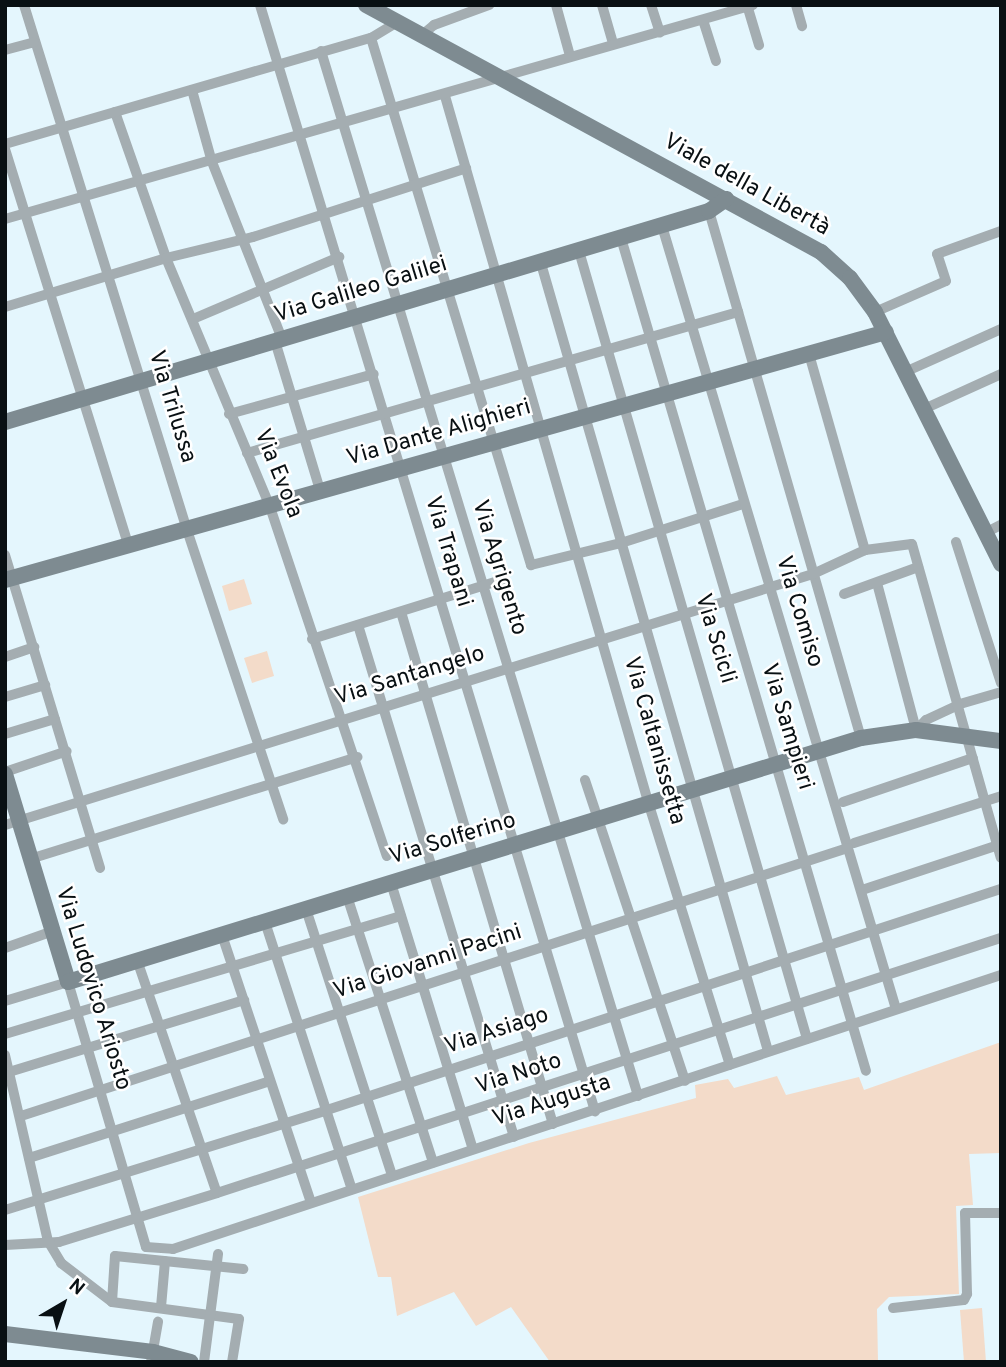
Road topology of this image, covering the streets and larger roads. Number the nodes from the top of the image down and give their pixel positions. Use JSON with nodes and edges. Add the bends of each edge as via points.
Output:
{"nodes":[{"id":1,"x":24,"y":5,"type":"edge"},
{"id":2,"x":260,"y":5,"type":"edge"},
{"id":3,"x":366,"y":5,"type":"edge"},
{"id":4,"x":489,"y":5,"type":"edge"},
{"id":5,"x":556,"y":5,"type":"edge"},
{"id":6,"x":602,"y":5,"type":"edge"},
{"id":7,"x":651,"y":5,"type":"edge"},
{"id":8,"x":796,"y":5,"type":"edge"},
{"id":9,"x":750,"y":6,"type":"edge"},
{"id":10,"x":703,"y":20,"type":"junction"},
{"id":11,"x":397,"y":23,"type":"junction"},
{"id":12,"x":802,"y":26,"type":"dead end"},
{"id":13,"x":660,"y":33,"type":"junction"},
{"id":14,"x":422,"y":35,"type":"junction"},
{"id":15,"x":371,"y":38,"type":"junction"},
{"id":16,"x":34,"y":42,"type":"junction"},
{"id":17,"x":613,"y":43,"type":"junction"},
{"id":18,"x":760,"y":45,"type":"dead end"},
{"id":19,"x":5,"y":50,"type":"edge"},
{"id":20,"x":321,"y":51,"type":"junction"},
{"id":21,"x":570,"y":56,"type":"junction"},
{"id":22,"x":716,"y":61,"type":"dead end"},
{"id":23,"x":279,"y":62,"type":"junction"},
{"id":24,"x":504,"y":80,"type":"junction"},
{"id":25,"x":192,"y":90,"type":"junction"},
{"id":26,"x":445,"y":96,"type":"junction"},
{"id":27,"x":394,"y":111,"type":"junction"},
{"id":28,"x":115,"y":112,"type":"junction"},
{"id":29,"x":344,"y":125,"type":"junction"},
{"id":30,"x":60,"y":128,"type":"junction"},
{"id":31,"x":303,"y":138,"type":"junction"},
{"id":32,"x":5,"y":147,"type":"edge"},
{"id":33,"x":212,"y":162,"type":"junction"},
{"id":34,"x":466,"y":168,"type":"junction"},
{"id":35,"x":137,"y":183,"type":"junction"},
{"id":36,"x":416,"y":187,"type":"junction"},
{"id":37,"x":83,"y":198,"type":"junction"},
{"id":38,"x":726,"y":199,"type":"junction"},
{"id":39,"x":368,"y":201,"type":"junction"},
{"id":40,"x":709,"y":211,"type":"junction"},
{"id":41,"x":26,"y":214,"type":"junction"},
{"id":42,"x":326,"y":214,"type":"junction"},
{"id":43,"x":5,"y":219,"type":"edge"},
{"id":44,"x":662,"y":226,"type":"junction"},
{"id":45,"x":1001,"y":231,"type":"edge"},
{"id":46,"x":241,"y":238,"type":"junction"},
{"id":47,"x":621,"y":238,"type":"junction"},
{"id":48,"x":579,"y":251,"type":"junction"},
{"id":49,"x":339,"y":257,"type":"junction"},
{"id":50,"x":166,"y":258,"type":"junction"},
{"id":51,"x":540,"y":260,"type":"junction"},
{"id":52,"x":496,"y":274,"type":"junction"},
{"id":53,"x":109,"y":276,"type":"junction"},
{"id":54,"x":263,"y":289,"type":"junction"},
{"id":55,"x":447,"y":289,"type":"junction"},
{"id":56,"x":50,"y":293,"type":"junction"},
{"id":57,"x":398,"y":304,"type":"junction"},
{"id":58,"x":5,"y":307,"type":"edge"},
{"id":59,"x":738,"y":312,"type":"junction"},
{"id":60,"x":876,"y":312,"type":"junction"},
{"id":61,"x":356,"y":317,"type":"junction"},
{"id":62,"x":193,"y":319,"type":"junction"},
{"id":63,"x":691,"y":325,"type":"junction"},
{"id":64,"x":1001,"y":329,"type":"edge"},
{"id":65,"x":886,"y":332,"type":"junction"},
{"id":66,"x":649,"y":337,"type":"junction"},
{"id":67,"x":278,"y":340,"type":"junction"},
{"id":68,"x":609,"y":346,"type":"junction"},
{"id":69,"x":809,"y":354,"type":"junction"},
{"id":70,"x":569,"y":358,"type":"junction"},
{"id":71,"x":208,"y":359,"type":"junction"},
{"id":72,"x":755,"y":370,"type":"junction"},
{"id":73,"x":523,"y":371,"type":"junction"},
{"id":74,"x":905,"y":372,"type":"junction"},
{"id":75,"x":374,"y":374,"type":"junction"},
{"id":76,"x":1001,"y":374,"type":"edge"},
{"id":77,"x":141,"y":382,"type":"junction"},
{"id":78,"x":711,"y":383,"type":"junction"},
{"id":79,"x":477,"y":386,"type":"junction"},
{"id":80,"x":668,"y":394,"type":"junction"},
{"id":81,"x":293,"y":396,"type":"junction"},
{"id":82,"x":82,"y":398,"type":"junction"},
{"id":83,"x":426,"y":401,"type":"junction"},
{"id":84,"x":627,"y":405,"type":"junction"},
{"id":85,"x":924,"y":409,"type":"junction"},
{"id":86,"x":383,"y":413,"type":"junction"},
{"id":87,"x":229,"y":414,"type":"junction"},
{"id":88,"x":585,"y":418,"type":"junction"},
{"id":89,"x":5,"y":422,"type":"edge"},
{"id":90,"x":540,"y":428,"type":"junction"},
{"id":91,"x":305,"y":435,"type":"junction"},
{"id":92,"x":493,"y":444,"type":"junction"},
{"id":93,"x":247,"y":453,"type":"junction"},
{"id":94,"x":443,"y":459,"type":"junction"},
{"id":95,"x":400,"y":471,"type":"junction"},
{"id":96,"x":321,"y":493,"type":"junction"},
{"id":97,"x":743,"y":504,"type":"junction"},
{"id":98,"x":270,"y":507,"type":"junction"},
{"id":99,"x":701,"y":516,"type":"junction"},
{"id":100,"x":1001,"y":525,"type":"edge"},
{"id":101,"x":662,"y":529,"type":"junction"},
{"id":102,"x":187,"y":530,"type":"junction"},
{"id":103,"x":985,"y":533,"type":"junction"},
{"id":104,"x":956,"y":542,"type":"dead end"},
{"id":105,"x":621,"y":543,"type":"junction"},
{"id":106,"x":129,"y":546,"type":"junction"},
{"id":107,"x":865,"y":550,"type":"junction"},
{"id":108,"x":5,"y":555,"type":"edge"},
{"id":109,"x":576,"y":555,"type":"junction"},
{"id":110,"x":1001,"y":564,"type":"edge"},
{"id":111,"x":918,"y":567,"type":"junction"},
{"id":112,"x":813,"y":574,"type":"junction"},
{"id":113,"x":9,"y":579,"type":"edge"},
{"id":114,"x":502,"y":580,"type":"dead end"},
{"id":115,"x":877,"y":583,"type":"junction"},
{"id":116,"x":768,"y":585,"type":"junction"},
{"id":117,"x":482,"y":588,"type":"junction"},
{"id":118,"x":844,"y":594,"type":"dead end"},
{"id":119,"x":724,"y":599,"type":"junction"},
{"id":120,"x":440,"y":601,"type":"junction"},
{"id":121,"x":401,"y":612,"type":"junction"},
{"id":122,"x":683,"y":613,"type":"junction"},
{"id":123,"x":358,"y":625,"type":"junction"},
{"id":124,"x":642,"y":626,"type":"junction"},
{"id":125,"x":601,"y":638,"type":"junction"},
{"id":126,"x":312,"y":639,"type":"junction"},
{"id":127,"x":33,"y":647,"type":"junction"},
{"id":128,"x":5,"y":657,"type":"edge"},
{"id":129,"x":507,"y":668,"type":"junction"},
{"id":130,"x":465,"y":683,"type":"junction"},
{"id":131,"x":1001,"y":683,"type":"edge"},
{"id":132,"x":45,"y":685,"type":"junction"},
{"id":133,"x":1001,"y":692,"type":"edge"},
{"id":134,"x":425,"y":695,"type":"junction"},
{"id":135,"x":5,"y":697,"type":"edge"},
{"id":136,"x":960,"y":704,"type":"junction"},
{"id":137,"x":384,"y":709,"type":"junction"},
{"id":138,"x":55,"y":719,"type":"junction"},
{"id":139,"x":343,"y":720,"type":"junction"},
{"id":140,"x":916,"y":730,"type":"junction"},
{"id":141,"x":5,"y":734,"type":"edge"},
{"id":142,"x":967,"y":737,"type":"junction"},
{"id":143,"x":861,"y":738,"type":"junction"},
{"id":144,"x":1001,"y":741,"type":"edge"},
{"id":145,"x":257,"y":747,"type":"junction"},
{"id":146,"x":66,"y":751,"type":"junction"},
{"id":147,"x":818,"y":751,"type":"junction"},
{"id":148,"x":356,"y":757,"type":"junction"},
{"id":149,"x":973,"y":758,"type":"junction"},
{"id":150,"x":776,"y":764,"type":"junction"},
{"id":151,"x":5,"y":773,"type":"edge"},
{"id":152,"x":735,"y":777,"type":"junction"},
{"id":153,"x":585,"y":780,"type":"dead end"},
{"id":154,"x":271,"y":784,"type":"junction"},
{"id":155,"x":691,"y":791,"type":"junction"},
{"id":156,"x":1001,"y":796,"type":"edge"},
{"id":157,"x":80,"y":799,"type":"junction"},
{"id":158,"x":985,"y":801,"type":"junction"},
{"id":159,"x":842,"y":802,"type":"dead end"},
{"id":160,"x":649,"y":805,"type":"junction"},
{"id":161,"x":283,"y":819,"type":"dead end"},
{"id":162,"x":599,"y":821,"type":"junction"},
{"id":163,"x":12,"y":823,"type":"edge"},
{"id":164,"x":557,"y":832,"type":"junction"},
{"id":165,"x":89,"y":841,"type":"junction"},
{"id":166,"x":517,"y":844,"type":"junction"},
{"id":167,"x":851,"y":845,"type":"junction"},
{"id":168,"x":999,"y":845,"type":"edge"},
{"id":169,"x":387,"y":856,"type":"dead end"},
{"id":170,"x":1001,"y":858,"type":"edge"},
{"id":171,"x":30,"y":859,"type":"junction"},
{"id":172,"x":474,"y":859,"type":"junction"},
{"id":173,"x":806,"y":862,"type":"junction"},
{"id":174,"x":100,"y":868,"type":"dead end"},
{"id":175,"x":433,"y":870,"type":"junction"},
{"id":176,"x":762,"y":876,"type":"junction"},
{"id":177,"x":391,"y":883,"type":"junction"},
{"id":178,"x":1001,"y":889,"type":"edge"},
{"id":179,"x":719,"y":890,"type":"junction"},
{"id":180,"x":862,"y":890,"type":"junction"},
{"id":181,"x":347,"y":896,"type":"junction"},
{"id":182,"x":678,"y":902,"type":"junction"},
{"id":183,"x":306,"y":909,"type":"junction"},
{"id":184,"x":401,"y":916,"type":"junction"},
{"id":185,"x":632,"y":918,"type":"junction"},
{"id":186,"x":265,"y":922,"type":"junction"},
{"id":187,"x":358,"y":930,"type":"junction"},
{"id":188,"x":874,"y":930,"type":"junction"},
{"id":189,"x":53,"y":932,"type":"junction"},
{"id":190,"x":586,"y":932,"type":"junction"},
{"id":191,"x":222,"y":935,"type":"junction"},
{"id":192,"x":1001,"y":938,"type":"edge"},
{"id":193,"x":317,"y":943,"type":"junction"},
{"id":194,"x":830,"y":945,"type":"junction"},
{"id":195,"x":546,"y":946,"type":"junction"},
{"id":196,"x":5,"y":948,"type":"edge"},
{"id":197,"x":275,"y":954,"type":"junction"},
{"id":198,"x":786,"y":959,"type":"junction"},
{"id":199,"x":137,"y":960,"type":"junction"},
{"id":200,"x":505,"y":960,"type":"junction"},
{"id":201,"x":234,"y":966,"type":"junction"},
{"id":202,"x":464,"y":972,"type":"junction"},
{"id":203,"x":745,"y":972,"type":"junction"},
{"id":204,"x":887,"y":974,"type":"junction"},
{"id":205,"x":1001,"y":975,"type":"edge"},
{"id":206,"x":68,"y":982,"type":"junction"},
{"id":207,"x":423,"y":986,"type":"junction"},
{"id":208,"x":705,"y":986,"type":"junction"},
{"id":209,"x":843,"y":990,"type":"junction"},
{"id":210,"x":148,"y":992,"type":"junction"},
{"id":211,"x":5,"y":1000,"type":"edge"},
{"id":212,"x":244,"y":1000,"type":"junction"},
{"id":213,"x":380,"y":1001,"type":"junction"},
{"id":214,"x":658,"y":1003,"type":"junction"},
{"id":215,"x":798,"y":1003,"type":"junction"},
{"id":216,"x":896,"y":1009,"type":"junction"},
{"id":217,"x":75,"y":1012,"type":"junction"},
{"id":218,"x":338,"y":1014,"type":"junction"},
{"id":219,"x":613,"y":1016,"type":"junction"},
{"id":220,"x":757,"y":1017,"type":"junction"},
{"id":221,"x":853,"y":1025,"type":"junction"},
{"id":222,"x":160,"y":1026,"type":"junction"},
{"id":223,"x":298,"y":1027,"type":"junction"},
{"id":224,"x":718,"y":1029,"type":"junction"},
{"id":225,"x":570,"y":1030,"type":"junction"},
{"id":226,"x":5,"y":1034,"type":"edge"},
{"id":227,"x":257,"y":1039,"type":"junction"},
{"id":228,"x":807,"y":1039,"type":"junction"},
{"id":229,"x":529,"y":1045,"type":"junction"},
{"id":230,"x":672,"y":1045,"type":"junction"},
{"id":231,"x":87,"y":1048,"type":"junction"},
{"id":232,"x":768,"y":1051,"type":"junction"},
{"id":233,"x":5,"y":1055,"type":"edge"},
{"id":234,"x":490,"y":1058,"type":"junction"},
{"id":235,"x":626,"y":1060,"type":"junction"},
{"id":236,"x":730,"y":1065,"type":"junction"},
{"id":237,"x":174,"y":1067,"type":"junction"},
{"id":238,"x":449,"y":1070,"type":"junction"},
{"id":239,"x":9,"y":1072,"type":"junction"},
{"id":240,"x":866,"y":1072,"type":"dead end"},
{"id":241,"x":584,"y":1076,"type":"junction"},
{"id":242,"x":270,"y":1081,"type":"junction"},
{"id":243,"x":685,"y":1081,"type":"junction"},
{"id":244,"x":406,"y":1085,"type":"junction"},
{"id":245,"x":543,"y":1089,"type":"junction"},
{"id":246,"x":99,"y":1091,"type":"junction"},
{"id":247,"x":638,"y":1097,"type":"junction"},
{"id":248,"x":364,"y":1098,"type":"junction"},
{"id":249,"x":11,"y":1102,"type":"edge"},
{"id":250,"x":504,"y":1102,"type":"junction"},
{"id":251,"x":188,"y":1109,"type":"junction"},
{"id":252,"x":324,"y":1111,"type":"junction"},
{"id":253,"x":595,"y":1111,"type":"junction"},
{"id":254,"x":462,"y":1115,"type":"junction"},
{"id":255,"x":21,"y":1116,"type":"junction"},
{"id":256,"x":284,"y":1122,"type":"junction"},
{"id":257,"x":553,"y":1124,"type":"junction"},
{"id":258,"x":419,"y":1129,"type":"junction"},
{"id":259,"x":111,"y":1132,"type":"junction"},
{"id":260,"x":514,"y":1136,"type":"junction"},
{"id":261,"x":379,"y":1141,"type":"junction"},
{"id":262,"x":474,"y":1149,"type":"junction"},
{"id":263,"x":202,"y":1150,"type":"junction"},
{"id":264,"x":340,"y":1154,"type":"junction"},
{"id":265,"x":29,"y":1158,"type":"junction"},
{"id":266,"x":433,"y":1162,"type":"junction"},
{"id":267,"x":299,"y":1167,"type":"junction"},
{"id":268,"x":123,"y":1175,"type":"junction"},
{"id":269,"x":392,"y":1175,"type":"junction"},
{"id":270,"x":352,"y":1189,"type":"junction"},
{"id":271,"x":217,"y":1193,"type":"junction"},
{"id":272,"x":311,"y":1202,"type":"junction"},
{"id":273,"x":41,"y":1203,"type":"junction"},
{"id":274,"x":5,"y":1210,"type":"edge"},
{"id":275,"x":1001,"y":1213,"type":"edge"},
{"id":276,"x":135,"y":1217,"type":"junction"},
{"id":277,"x":48,"y":1241,"type":"junction"},
{"id":278,"x":5,"y":1245,"type":"edge"},
{"id":279,"x":217,"y":1260,"type":"junction"},
{"id":280,"x":165,"y":1261,"type":"junction"},
{"id":281,"x":243,"y":1269,"type":"dead end"},
{"id":282,"x":112,"y":1302,"type":"junction"},
{"id":283,"x":161,"y":1307,"type":"junction"},
{"id":284,"x":893,"y":1308,"type":"dead end"},
{"id":285,"x":210,"y":1312,"type":"junction"},
{"id":286,"x":158,"y":1322,"type":"dead end"},
{"id":287,"x":5,"y":1334,"type":"edge"},
{"id":288,"x":152,"y":1357,"type":"edge"},
{"id":289,"x":191,"y":1362,"type":"edge"},
{"id":290,"x":204,"y":1362,"type":"edge"},
{"id":291,"x":232,"y":1362,"type":"edge"}],
"edges":[{"from":1,"to":16,"type":"street","name":"Via Trilussa"},
{"from":2,"to":23,"type":"street","name":"Via Trapani"},
{"from":3,"to":11,"type":"street","name":"Viale della Libertà"},
{"from":4,"to":14,"type":"street","via":[[434,25]]},
{"from":5,"to":21,"type":"street"},
{"from":6,"to":17,"type":"street"},
{"from":7,"to":13,"type":"street"},
{"from":8,"to":12,"type":"street"},
{"from":9,"to":10,"type":"street"},
{"from":9,"to":18,"type":"street"},
{"from":10,"to":13,"type":"street"},
{"from":10,"to":22,"type":"street"},
{"from":11,"to":14,"type":"street","name":"Viale della Libertà"},
{"from":11,"to":15,"type":"street"},
{"from":13,"to":17,"type":"street"},
{"from":14,"to":24,"type":"street","name":"Viale della Libertà"},
{"from":15,"to":20,"type":"street"},
{"from":15,"to":27,"type":"street"},
{"from":16,"to":19,"type":"street"},
{"from":16,"to":30,"type":"street","name":"Via Trilussa"},
{"from":17,"to":21,"type":"street"},
{"from":20,"to":23,"type":"street"},
{"from":20,"to":29,"type":"street","name":"Via Agrigento"},
{"from":21,"to":24,"type":"street"},
{"from":23,"to":25,"type":"street"},
{"from":23,"to":31,"type":"street","name":"Via Trapani"},
{"from":24,"to":26,"type":"street"},
{"from":24,"to":38,"type":"street","name":"Viale della Libertà"},
{"from":25,"to":28,"type":"street"},
{"from":25,"to":33,"type":"street"},
{"from":26,"to":27,"type":"street"},
{"from":26,"to":34,"type":"street","name":"Via Caltanissetta"},
{"from":27,"to":29,"type":"street"},
{"from":27,"to":36,"type":"street"},
{"from":28,"to":30,"type":"street"},
{"from":28,"to":35,"type":"street","name":"Via Evola"},
{"from":29,"to":31,"type":"street"},
{"from":29,"to":39,"type":"street","name":"Via Agrigento"},
{"from":30,"to":32,"type":"street"},
{"from":30,"to":37,"type":"street","name":"Via Trilussa"},
{"from":31,"to":33,"type":"street"},
{"from":31,"to":42,"type":"street","name":"Via Trapani"},
{"from":32,"to":41,"type":"street"},
{"from":33,"to":35,"type":"street"},
{"from":33,"to":46,"type":"street"},
{"from":34,"to":36,"type":"street"},
{"from":34,"to":52,"type":"street","name":"Via Caltanissetta"},
{"from":35,"to":37,"type":"street"},
{"from":35,"to":50,"type":"street","name":"Via Evola"},
{"from":36,"to":39,"type":"street"},
{"from":36,"to":55,"type":"street"},
{"from":37,"to":41,"type":"street"},
{"from":37,"to":53,"type":"street","name":"Via Trilussa"},
{"from":38,"to":40,"type":"street","name":"Via Galileo Galilei"},
{"from":38,"to":60,"type":"street","name":"Viale della Libertà","via":[[821,252],[850,278]]},
{"from":39,"to":42,"type":"street"},
{"from":39,"to":57,"type":"street","name":"Via Agrigento"},
{"from":40,"to":44,"type":"street","name":"Via Galileo Galilei"},
{"from":40,"to":59,"type":"street"},
{"from":41,"to":43,"type":"street"},
{"from":41,"to":56,"type":"street"},
{"from":42,"to":46,"type":"street"},
{"from":42,"to":49,"type":"street","name":"Via Trapani"},
{"from":44,"to":47,"type":"street","name":"Via Galileo Galilei"},
{"from":44,"to":63,"type":"street","name":"Via Comiso"},
{"from":45,"to":60,"type":"street","via":[[937,254],[946,281]]},
{"from":46,"to":50,"type":"street"},
{"from":46,"to":54,"type":"street"},
{"from":47,"to":48,"type":"street","name":"Via Galileo Galilei"},
{"from":47,"to":66,"type":"street","name":"Via Sampieri"},
{"from":48,"to":51,"type":"street","name":"Via Galileo Galilei"},
{"from":48,"to":68,"type":"street","name":"Via Scicli"},
{"from":49,"to":54,"type":"street"},
{"from":49,"to":61,"type":"street","name":"Via Trapani"},
{"from":50,"to":53,"type":"street"},
{"from":50,"to":62,"type":"street","name":"Via Evola"},
{"from":51,"to":52,"type":"street","name":"Via Galileo Galilei"},
{"from":51,"to":70,"type":"street"},
{"from":52,"to":55,"type":"street","name":"Via Galileo Galilei"},
{"from":52,"to":73,"type":"street","name":"Via Caltanissetta"},
{"from":53,"to":56,"type":"street"},
{"from":53,"to":77,"type":"street","name":"Via Trilussa"},
{"from":54,"to":62,"type":"street"},
{"from":54,"to":67,"type":"street"},
{"from":55,"to":57,"type":"street","name":"Via Galileo Galilei"},
{"from":55,"to":79,"type":"street"},
{"from":56,"to":58,"type":"street"},
{"from":56,"to":82,"type":"street"},
{"from":57,"to":61,"type":"street","name":"Via Galileo Galilei"},
{"from":57,"to":83,"type":"street","name":"Via Agrigento"},
{"from":59,"to":63,"type":"street"},
{"from":59,"to":72,"type":"street"},
{"from":60,"to":65,"type":"street","name":"Viale della Libertà"},
{"from":61,"to":67,"type":"street","name":"Via Galileo Galilei"},
{"from":61,"to":75,"type":"street","name":"Via Trapani"},
{"from":62,"to":71,"type":"street","name":"Via Evola"},
{"from":63,"to":66,"type":"street"},
{"from":63,"to":78,"type":"street","name":"Via Comiso"},
{"from":64,"to":74,"type":"street"},
{"from":65,"to":69,"type":"street","name":"Via Dante Alighieri"},
{"from":65,"to":74,"type":"street","name":"Viale della Libertà"},
{"from":66,"to":68,"type":"street"},
{"from":66,"to":80,"type":"street","name":"Via Sampieri"},
{"from":67,"to":71,"type":"street","name":"Via Galileo Galilei"},
{"from":67,"to":81,"type":"street"},
{"from":68,"to":70,"type":"street"},
{"from":68,"to":84,"type":"street","name":"Via Scicli"},
{"from":69,"to":72,"type":"street","name":"Via Dante Alighieri"},
{"from":69,"to":107,"type":"street"},
{"from":70,"to":73,"type":"street"},
{"from":70,"to":88,"type":"street"},
{"from":71,"to":77,"type":"street","name":"Via Galileo Galilei"},
{"from":71,"to":87,"type":"street","name":"Via Evola"},
{"from":72,"to":78,"type":"street","name":"Via Dante Alighieri"},
{"from":72,"to":112,"type":"street"},
{"from":73,"to":79,"type":"street"},
{"from":73,"to":90,"type":"street","name":"Via Caltanissetta"},
{"from":74,"to":85,"type":"street","name":"Viale della Libertà"},
{"from":75,"to":81,"type":"street"},
{"from":75,"to":86,"type":"street","name":"Via Trapani"},
{"from":76,"to":85,"type":"street"},
{"from":77,"to":82,"type":"street","name":"Via Galileo Galilei"},
{"from":77,"to":102,"type":"street","name":"Via Trilussa"},
{"from":78,"to":80,"type":"street","name":"Via Dante Alighieri"},
{"from":78,"to":97,"type":"street","name":"Via Comiso"},
{"from":79,"to":83,"type":"street"},
{"from":79,"to":92,"type":"street"},
{"from":80,"to":84,"type":"street","name":"Via Dante Alighieri"},
{"from":80,"to":99,"type":"street","name":"Via Sampieri"},
{"from":81,"to":87,"type":"street"},
{"from":81,"to":91,"type":"street"},
{"from":82,"to":89,"type":"street","name":"Via Galileo Galilei"},
{"from":82,"to":106,"type":"street"},
{"from":83,"to":86,"type":"street"},
{"from":83,"to":94,"type":"street","name":"Via Agrigento"},
{"from":84,"to":88,"type":"street","name":"Via Dante Alighieri"},
{"from":84,"to":101,"type":"street","name":"Via Scicli"},
{"from":85,"to":103,"type":"street","name":"Viale della Libertà"},
{"from":86,"to":91,"type":"street"},
{"from":86,"to":95,"type":"street","name":"Via Trapani"},
{"from":87,"to":93,"type":"street","name":"Via Evola"},
{"from":88,"to":90,"type":"street","name":"Via Dante Alighieri"},
{"from":88,"to":105,"type":"street"},
{"from":90,"to":92,"type":"street","name":"Via Dante Alighieri"},
{"from":90,"to":109,"type":"street","name":"Via Caltanissetta"},
{"from":91,"to":93,"type":"street"},
{"from":91,"to":96,"type":"street"},
{"from":92,"to":94,"type":"street","name":"Via Dante Alighieri"},
{"from":92,"to":109,"type":"street","via":[[531,565]]},
{"from":93,"to":98,"type":"street","name":"Via Evola"},
{"from":94,"to":95,"type":"street","name":"Via Dante Alighieri"},
{"from":94,"to":117,"type":"street","name":"Via Agrigento"},
{"from":95,"to":96,"type":"street","name":"Via Dante Alighieri"},
{"from":95,"to":120,"type":"street","name":"Via Trapani"},
{"from":96,"to":98,"type":"street","name":"Via Dante Alighieri"},
{"from":97,"to":99,"type":"street"},
{"from":97,"to":116,"type":"street","name":"Via Comiso"},
{"from":98,"to":102,"type":"street","name":"Via Dante Alighieri"},
{"from":98,"to":126,"type":"street","name":"Via Evola"},
{"from":99,"to":101,"type":"street"},
{"from":99,"to":119,"type":"street","name":"Via Sampieri"},
{"from":100,"to":103,"type":"street"},
{"from":101,"to":105,"type":"street"},
{"from":101,"to":122,"type":"street","name":"Via Scicli"},
{"from":102,"to":106,"type":"street","name":"Via Dante Alighieri"},
{"from":102,"to":145,"type":"street","name":"Via Trilussa"},
{"from":103,"to":110,"type":"street","name":"Viale della Libertà"},
{"from":104,"to":131,"type":"street"},
{"from":105,"to":109,"type":"street"},
{"from":105,"to":124,"type":"street"},
{"from":106,"to":113,"type":"street","name":"Via Dante Alighieri"},
{"from":107,"to":111,"type":"street","name":"Via Santangelo","via":[[912,544]]},
{"from":107,"to":112,"type":"street","name":"Via Santangelo"},
{"from":108,"to":113,"type":"street"},
{"from":109,"to":125,"type":"street","name":"Via Caltanissetta"},
{"from":111,"to":115,"type":"street"},
{"from":111,"to":136,"type":"street"},
{"from":112,"to":116,"type":"street","name":"Via Santangelo"},
{"from":112,"to":143,"type":"street"},
{"from":113,"to":127,"type":"street"},
{"from":114,"to":117,"type":"street"},
{"from":115,"to":118,"type":"street"},
{"from":115,"to":140,"type":"street"},
{"from":116,"to":119,"type":"street","name":"Via Santangelo"},
{"from":116,"to":147,"type":"street","name":"Via Comiso"},
{"from":117,"to":120,"type":"street"},
{"from":117,"to":129,"type":"street","name":"Via Agrigento"},
{"from":119,"to":122,"type":"street","name":"Via Santangelo"},
{"from":119,"to":150,"type":"street","name":"Via Sampieri"},
{"from":120,"to":121,"type":"street"},
{"from":120,"to":130,"type":"street","name":"Via Trapani"},
{"from":121,"to":123,"type":"street"},
{"from":121,"to":134,"type":"street"},
{"from":122,"to":124,"type":"street","name":"Via Santangelo"},
{"from":122,"to":152,"type":"street","name":"Via Scicli"},
{"from":123,"to":126,"type":"street"},
{"from":123,"to":137,"type":"street"},
{"from":124,"to":125,"type":"street","name":"Via Santangelo"},
{"from":124,"to":155,"type":"street"},
{"from":125,"to":129,"type":"street","name":"Via Santangelo"},
{"from":125,"to":160,"type":"street","name":"Via Caltanissetta"},
{"from":126,"to":139,"type":"street","name":"Via Evola"},
{"from":127,"to":128,"type":"street"},
{"from":127,"to":132,"type":"street"},
{"from":129,"to":130,"type":"street","name":"Via Santangelo"},
{"from":129,"to":164,"type":"street","name":"Via Agrigento"},
{"from":130,"to":134,"type":"street","name":"Via Santangelo"},
{"from":130,"to":166,"type":"street","name":"Via Trapani"},
{"from":132,"to":135,"type":"street"},
{"from":132,"to":138,"type":"street"},
{"from":133,"to":136,"type":"street","name":"Via Solferino"},
{"from":134,"to":137,"type":"street","name":"Via Santangelo"},
{"from":134,"to":172,"type":"street"},
{"from":136,"to":140,"type":"street","name":"Via Solferino","via":[[926,720]]},
{"from":136,"to":142,"type":"street"},
{"from":137,"to":139,"type":"street","name":"Via Santangelo"},
{"from":137,"to":175,"type":"street"},
{"from":138,"to":141,"type":"street"},
{"from":138,"to":146,"type":"street"},
{"from":139,"to":145,"type":"street","name":"Via Santangelo"},
{"from":139,"to":148,"type":"street","name":"Via Evola"},
{"from":140,"to":142,"type":"street","name":"Via Solferino"},
{"from":140,"to":143,"type":"street","name":"Via Solferino"},
{"from":142,"to":144,"type":"street","name":"Via Solferino"},
{"from":142,"to":149,"type":"street"},
{"from":143,"to":147,"type":"street","name":"Via Solferino"},
{"from":145,"to":154,"type":"street","name":"Via Trilussa"},
{"from":145,"to":157,"type":"street","name":"Via Santangelo"},
{"from":146,"to":151,"type":"street"},
{"from":146,"to":157,"type":"street"},
{"from":147,"to":150,"type":"street","name":"Via Solferino"},
{"from":147,"to":167,"type":"street","name":"Via Comiso"},
{"from":148,"to":154,"type":"street"},
{"from":148,"to":169,"type":"street","name":"Via Evola"},
{"from":149,"to":158,"type":"street"},
{"from":149,"to":159,"type":"street"},
{"from":150,"to":152,"type":"street","name":"Via Solferino"},
{"from":150,"to":173,"type":"street","name":"Via Sampieri"},
{"from":151,"to":163,"type":"street","name":"Via Ludovico Ariosto"},
{"from":152,"to":155,"type":"street","name":"Via Solferino"},
{"from":152,"to":176,"type":"street","name":"Via Scicli"},
{"from":153,"to":162,"type":"street"},
{"from":154,"to":161,"type":"street","name":"Via Trilussa"},
{"from":154,"to":165,"type":"street"},
{"from":155,"to":160,"type":"street","name":"Via Solferino"},
{"from":155,"to":179,"type":"street"},
{"from":156,"to":158,"type":"street","name":"Via Giovanni Pacini"},
{"from":157,"to":163,"type":"street","name":"Via Santangelo"},
{"from":157,"to":165,"type":"street"},
{"from":158,"to":167,"type":"street","name":"Via Giovanni Pacini"},
{"from":158,"to":168,"type":"street"},
{"from":160,"to":162,"type":"street","name":"Via Solferino"},
{"from":160,"to":182,"type":"street","name":"Via Caltanissetta"},
{"from":162,"to":164,"type":"street","name":"Via Solferino"},
{"from":162,"to":185,"type":"street"},
{"from":163,"to":171,"type":"street","name":"Via Ludovico Ariosto"},
{"from":164,"to":166,"type":"street","name":"Via Solferino"},
{"from":164,"to":190,"type":"street","name":"Via Agrigento"},
{"from":165,"to":171,"type":"street"},
{"from":165,"to":174,"type":"street"},
{"from":166,"to":172,"type":"street","name":"Via Solferino"},
{"from":166,"to":195,"type":"street","name":"Via Trapani"},
{"from":167,"to":173,"type":"street","name":"Via Giovanni Pacini"},
{"from":167,"to":180,"type":"street","name":"Via Comiso"},
{"from":168,"to":170,"type":"street"},
{"from":168,"to":180,"type":"street"},
{"from":171,"to":189,"type":"street","name":"Via Ludovico Ariosto"},
{"from":172,"to":175,"type":"street","name":"Via Solferino"},
{"from":172,"to":200,"type":"street"},
{"from":173,"to":176,"type":"street","name":"Via Giovanni Pacini"},
{"from":173,"to":194,"type":"street","name":"Via Sampieri"},
{"from":175,"to":177,"type":"street","name":"Via Solferino"},
{"from":175,"to":202,"type":"street"},
{"from":176,"to":179,"type":"street","name":"Via Giovanni Pacini"},
{"from":176,"to":198,"type":"street","name":"Via Scicli"},
{"from":177,"to":181,"type":"street","name":"Via Solferino"},
{"from":177,"to":184,"type":"street"},
{"from":178,"to":188,"type":"street","name":"Via Asiago"},
{"from":179,"to":182,"type":"street","name":"Via Giovanni Pacini"},
{"from":179,"to":203,"type":"street"},
{"from":180,"to":188,"type":"street","name":"Via Comiso"},
{"from":181,"to":183,"type":"street","name":"Via Solferino"},
{"from":181,"to":187,"type":"street"},
{"from":182,"to":185,"type":"street","name":"Via Giovanni Pacini"},
{"from":182,"to":208,"type":"street","name":"Via Caltanissetta"},
{"from":183,"to":186,"type":"street","name":"Via Solferino"},
{"from":183,"to":193,"type":"street"},
{"from":184,"to":187,"type":"street"},
{"from":184,"to":207,"type":"street"},
{"from":185,"to":190,"type":"street","name":"Via Giovanni Pacini"},
{"from":185,"to":214,"type":"street"},
{"from":186,"to":191,"type":"street","name":"Via Solferino"},
{"from":186,"to":197,"type":"street"},
{"from":187,"to":193,"type":"street"},
{"from":187,"to":213,"type":"street"},
{"from":188,"to":194,"type":"street","name":"Via Asiago"},
{"from":188,"to":204,"type":"street","name":"Via Comiso"},
{"from":189,"to":196,"type":"street"},
{"from":189,"to":206,"type":"street","name":"Via Ludovico Ariosto"},
{"from":190,"to":195,"type":"street","name":"Via Giovanni Pacini"},
{"from":190,"to":219,"type":"street","name":"Via Agrigento"},
{"from":191,"to":199,"type":"street","name":"Via Solferino"},
{"from":191,"to":201,"type":"street"},
{"from":192,"to":204,"type":"street","name":"Via Noto"},
{"from":193,"to":197,"type":"street"},
{"from":193,"to":218,"type":"street"},
{"from":194,"to":198,"type":"street","name":"Via Asiago"},
{"from":194,"to":209,"type":"street","name":"Via Sampieri"},
{"from":195,"to":200,"type":"street","name":"Via Giovanni Pacini"},
{"from":195,"to":225,"type":"street","name":"Via Trapani"},
{"from":197,"to":201,"type":"street"},
{"from":197,"to":223,"type":"street"},
{"from":198,"to":203,"type":"street","name":"Via Asiago"},
{"from":198,"to":215,"type":"street","name":"Via Scicli"},
{"from":199,"to":206,"type":"street","name":"Via Solferino"},
{"from":199,"to":210,"type":"street"},
{"from":200,"to":202,"type":"street","name":"Via Giovanni Pacini"},
{"from":200,"to":229,"type":"street"},
{"from":201,"to":210,"type":"street"},
{"from":201,"to":212,"type":"street"},
{"from":202,"to":207,"type":"street","name":"Via Giovanni Pacini"},
{"from":202,"to":234,"type":"street"},
{"from":203,"to":208,"type":"street","name":"Via Asiago"},
{"from":203,"to":220,"type":"street"},
{"from":204,"to":209,"type":"street","name":"Via Noto"},
{"from":204,"to":216,"type":"street","name":"Via Comiso"},
{"from":205,"to":216,"type":"street","name":"Via Augusta"},
{"from":206,"to":211,"type":"street","name":"Via Solferino"},
{"from":206,"to":217,"type":"street","name":"Via Ludovico Ariosto"},
{"from":207,"to":213,"type":"street","name":"Via Giovanni Pacini"},
{"from":207,"to":238,"type":"street"},
{"from":208,"to":214,"type":"street","name":"Via Asiago"},
{"from":208,"to":224,"type":"street","name":"Via Caltanissetta"},
{"from":209,"to":215,"type":"street","name":"Via Noto"},
{"from":209,"to":221,"type":"street","name":"Via Sampieri"},
{"from":210,"to":217,"type":"street"},
{"from":210,"to":222,"type":"street"},
{"from":212,"to":222,"type":"street"},
{"from":212,"to":227,"type":"street"},
{"from":213,"to":218,"type":"street","name":"Via Giovanni Pacini"},
{"from":213,"to":244,"type":"street"},
{"from":214,"to":219,"type":"street","name":"Via Asiago"},
{"from":214,"to":230,"type":"street"},
{"from":215,"to":220,"type":"street","name":"Via Noto"},
{"from":215,"to":228,"type":"street","name":"Via Scicli"},
{"from":216,"to":221,"type":"street","name":"Via Augusta"},
{"from":217,"to":226,"type":"street"},
{"from":217,"to":231,"type":"street","name":"Via Ludovico Ariosto"},
{"from":218,"to":223,"type":"street","name":"Via Giovanni Pacini"},
{"from":218,"to":248,"type":"street"},
{"from":219,"to":225,"type":"street","name":"Via Asiago"},
{"from":219,"to":235,"type":"street","name":"Via Agrigento"},
{"from":220,"to":224,"type":"street","name":"Via Noto"},
{"from":220,"to":232,"type":"street"},
{"from":221,"to":228,"type":"street","name":"Via Augusta"},
{"from":221,"to":240,"type":"street","name":"Via Sampieri"},
{"from":222,"to":231,"type":"street"},
{"from":222,"to":237,"type":"street"},
{"from":223,"to":227,"type":"street","name":"Via Giovanni Pacini"},
{"from":223,"to":252,"type":"street"},
{"from":224,"to":230,"type":"street","name":"Via Noto"},
{"from":224,"to":236,"type":"street","name":"Via Caltanissetta"},
{"from":225,"to":229,"type":"street","name":"Via Asiago"},
{"from":225,"to":241,"type":"street","name":"Via Trapani"},
{"from":227,"to":237,"type":"street","name":"Via Giovanni Pacini"},
{"from":227,"to":242,"type":"street"},
{"from":228,"to":232,"type":"street","name":"Via Augusta"},
{"from":229,"to":234,"type":"street","name":"Via Asiago"},
{"from":229,"to":245,"type":"street"},
{"from":230,"to":235,"type":"street","name":"Via Noto"},
{"from":230,"to":243,"type":"street"},
{"from":231,"to":239,"type":"street"},
{"from":231,"to":246,"type":"street","name":"Via Ludovico Ariosto"},
{"from":232,"to":236,"type":"street","name":"Via Augusta"},
{"from":233,"to":239,"type":"street"},
{"from":234,"to":238,"type":"street","name":"Via Asiago"},
{"from":234,"to":250,"type":"street"},
{"from":235,"to":241,"type":"street","name":"Via Noto"},
{"from":235,"to":247,"type":"street","name":"Via Agrigento"},
{"from":236,"to":243,"type":"street","name":"Via Augusta"},
{"from":237,"to":246,"type":"street","name":"Via Giovanni Pacini"},
{"from":237,"to":251,"type":"street"},
{"from":238,"to":244,"type":"street","name":"Via Asiago"},
{"from":238,"to":254,"type":"street"},
{"from":239,"to":249,"type":"street"},
{"from":241,"to":245,"type":"street","name":"Via Noto"},
{"from":241,"to":253,"type":"street","name":"Via Trapani"},
{"from":242,"to":251,"type":"street"},
{"from":242,"to":256,"type":"street"},
{"from":243,"to":247,"type":"street","name":"Via Augusta"},
{"from":244,"to":248,"type":"street","name":"Via Asiago"},
{"from":244,"to":258,"type":"street"},
{"from":245,"to":250,"type":"street","name":"Via Noto"},
{"from":245,"to":257,"type":"street"},
{"from":246,"to":255,"type":"street","name":"Via Giovanni Pacini"},
{"from":246,"to":259,"type":"street","name":"Via Ludovico Ariosto"},
{"from":247,"to":253,"type":"street","name":"Via Augusta"},
{"from":248,"to":252,"type":"street","name":"Via Asiago"},
{"from":248,"to":261,"type":"street"},
{"from":249,"to":255,"type":"street"},
{"from":250,"to":254,"type":"street","name":"Via Noto"},
{"from":250,"to":260,"type":"street"},
{"from":251,"to":259,"type":"street"},
{"from":251,"to":263,"type":"street"},
{"from":252,"to":256,"type":"street","name":"Via Asiago"},
{"from":252,"to":264,"type":"street"},
{"from":253,"to":257,"type":"street","name":"Via Augusta"},
{"from":254,"to":258,"type":"street","name":"Via Noto"},
{"from":254,"to":262,"type":"street"},
{"from":255,"to":265,"type":"street"},
{"from":256,"to":263,"type":"street","name":"Via Asiago"},
{"from":256,"to":267,"type":"street"},
{"from":257,"to":260,"type":"street","name":"Via Augusta"},
{"from":258,"to":261,"type":"street","name":"Via Noto"},
{"from":258,"to":266,"type":"street"},
{"from":259,"to":265,"type":"street"},
{"from":259,"to":268,"type":"street","name":"Via Ludovico Ariosto"},
{"from":260,"to":262,"type":"street","name":"Via Augusta"},
{"from":261,"to":264,"type":"street","name":"Via Noto"},
{"from":261,"to":269,"type":"street"},
{"from":262,"to":266,"type":"street","name":"Via Augusta"},
{"from":263,"to":268,"type":"street","name":"Via Asiago"},
{"from":263,"to":271,"type":"street"},
{"from":264,"to":267,"type":"street","name":"Via Noto"},
{"from":264,"to":270,"type":"street"},
{"from":265,"to":273,"type":"street"},
{"from":266,"to":269,"type":"street","name":"Via Augusta"},
{"from":267,"to":271,"type":"street","name":"Via Noto"},
{"from":267,"to":272,"type":"street"},
{"from":268,"to":273,"type":"street","name":"Via Asiago"},
{"from":268,"to":276,"type":"street","name":"Via Ludovico Ariosto"},
{"from":269,"to":270,"type":"street","name":"Via Augusta"},
{"from":270,"to":272,"type":"street","name":"Via Augusta"},
{"from":271,"to":276,"type":"street","name":"Via Noto"},
{"from":272,"to":276,"type":"street","name":"Via Augusta","via":[[173,1249],[146,1247]]},
{"from":273,"to":274,"type":"street","name":"Via Asiago"},
{"from":273,"to":277,"type":"street"},
{"from":275,"to":284,"type":"street","via":[[965,1213],[964,1300]]},
{"from":276,"to":277,"type":"street","name":"Via Noto","via":[[59,1242]]},
{"from":277,"to":278,"type":"street","name":"Via Noto"},
{"from":277,"to":282,"type":"street","via":[[76,1279]]},
{"from":279,"to":280,"type":"street"},
{"from":279,"to":281,"type":"street"},
{"from":279,"to":285,"type":"street"},
{"from":280,"to":282,"type":"street","via":[[115,1256]]},
{"from":280,"to":283,"type":"street"},
{"from":282,"to":283,"type":"street"},
{"from":283,"to":285,"type":"street"},
{"from":285,"to":290,"type":"street"},
{"from":285,"to":291,"type":"street","via":[[239,1319]]},
{"from":286,"to":288,"type":"street"},
{"from":287,"to":288,"type":"street"},
{"from":288,"to":289,"type":"street"}]}
